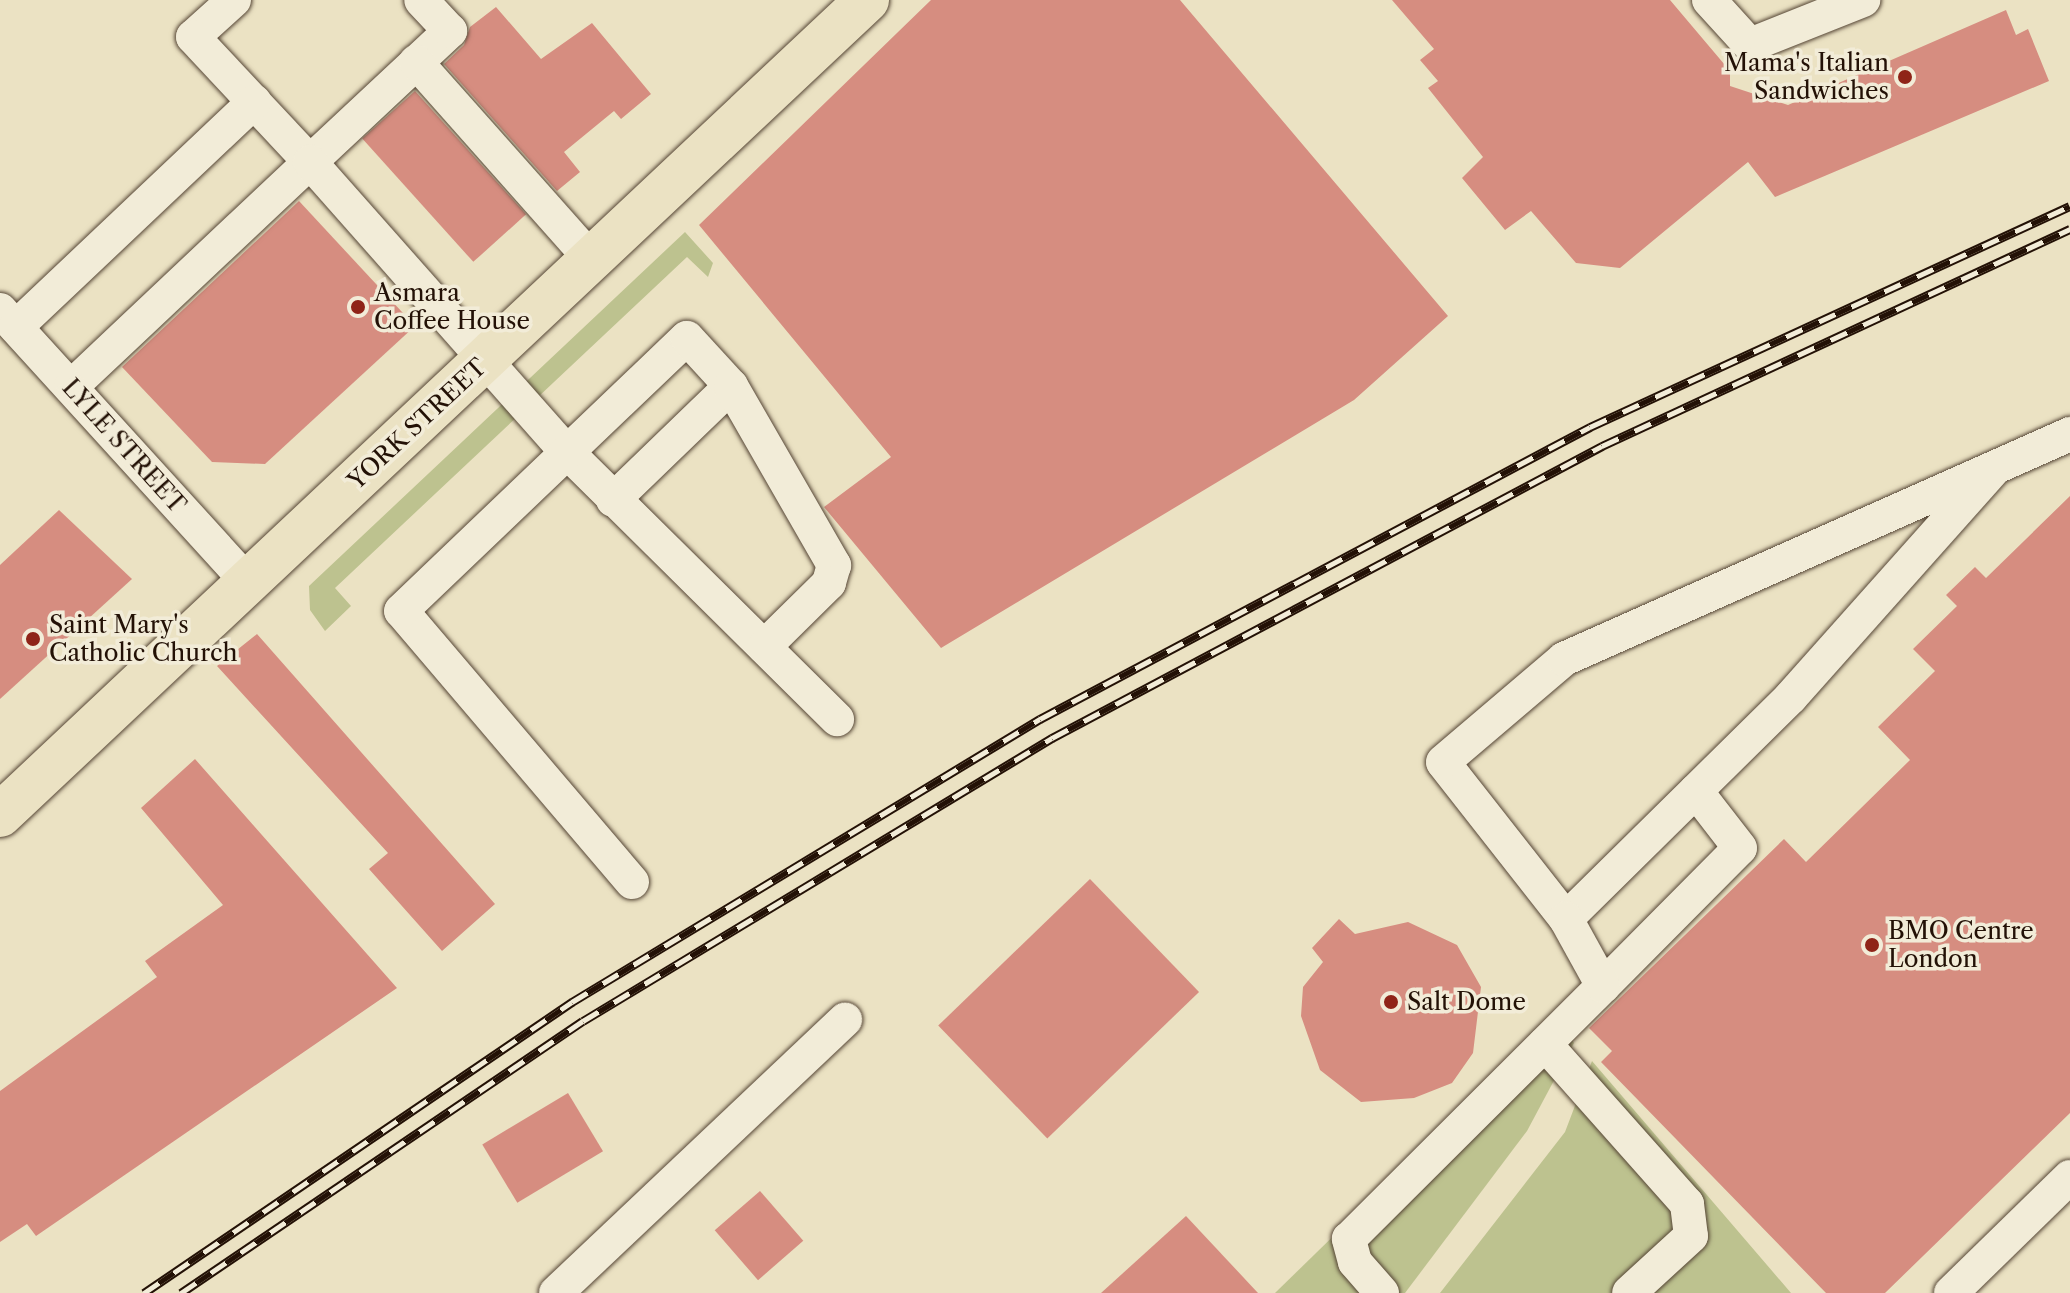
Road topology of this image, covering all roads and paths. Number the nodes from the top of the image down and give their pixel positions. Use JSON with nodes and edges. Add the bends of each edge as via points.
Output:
{"nodes":[{"id":1,"x":234,"y":0,"type":"edge"},
{"id":2,"x":421,"y":0,"type":"edge"},
{"id":3,"x":867,"y":0,"type":"edge"},
{"id":4,"x":1709,"y":0,"type":"edge"},
{"id":5,"x":1863,"y":0,"type":"edge"},
{"id":6,"x":416,"y":62,"type":"junction"},
{"id":7,"x":254,"y":102,"type":"junction"},
{"id":8,"x":310,"y":162,"type":"junction"},
{"id":9,"x":591,"y":259,"type":"junction"},
{"id":10,"x":8,"y":319,"type":"edge"},
{"id":11,"x":485,"y":360,"type":"junction"},
{"id":12,"x":731,"y":386,"type":"junction"},
{"id":13,"x":71,"y":387,"type":"junction"},
{"id":14,"x":2070,"y":434,"type":"edge"},
{"id":15,"x":567,"y":452,"type":"junction"},
{"id":16,"x":1994,"y":469,"type":"junction"},
{"id":17,"x":613,"y":500,"type":"junction"},
{"id":18,"x":248,"y":583,"type":"junction"},
{"id":19,"x":764,"y":647,"type":"junction"},
{"id":20,"x":837,"y":719,"type":"dead end"},
{"id":21,"x":1696,"y":791,"type":"junction"},
{"id":22,"x":0,"y":815,"type":"edge"},
{"id":23,"x":632,"y":882,"type":"dead end"},
{"id":24,"x":1566,"y":919,"type":"junction"},
{"id":25,"x":1603,"y":986,"type":"junction"},
{"id":26,"x":845,"y":1020,"type":"dead end"},
{"id":27,"x":1545,"y":1044,"type":"junction"},
{"id":28,"x":2070,"y":1177,"type":"edge"},
{"id":29,"x":556,"y":1293,"type":"edge"},
{"id":30,"x":1382,"y":1293,"type":"edge"},
{"id":31,"x":1629,"y":1293,"type":"edge"},
{"id":32,"x":1951,"y":1293,"type":"edge"}],
"edges":[{"from":1,"to":7,"type":"street","via":[[193,37]]},
{"from":2,"to":6,"type":"street","via":[[450,31]]},
{"from":3,"to":9,"type":"main road","name":"YORK STREET"},
{"from":4,"to":5,"type":"street","via":[[1750,45]]},
{"from":6,"to":8,"type":"street"},
{"from":6,"to":9,"type":"street"},
{"from":7,"to":8,"type":"street"},
{"from":7,"to":10,"type":"street"},
{"from":8,"to":11,"type":"street"},
{"from":8,"to":13,"type":"street"},
{"from":9,"to":11,"type":"main road","name":"YORK STREET"},
{"from":10,"to":13,"type":"street","name":"LYLE STREET"},
{"from":11,"to":15,"type":"street"},
{"from":11,"to":18,"type":"main road","name":"YORK STREET"},
{"from":12,"to":15,"type":"street","via":[[687,338]]},
{"from":12,"to":17,"type":"street"},
{"from":12,"to":19,"type":"street","via":[[834,565],[829,583]]},
{"from":13,"to":18,"type":"street","name":"LYLE STREET"},
{"from":14,"to":16,"type":"street"},
{"from":15,"to":17,"type":"street"},
{"from":15,"to":23,"type":"street","via":[[401,611]]},
{"from":16,"to":21,"type":"street","via":[[1791,697]]},
{"from":16,"to":24,"type":"street","via":[[1564,659],[1443,762]]},
{"from":17,"to":19,"type":"street"},
{"from":18,"to":22,"type":"main road","name":"YORK STREET"},
{"from":19,"to":20,"type":"street"},
{"from":21,"to":24,"type":"street"},
{"from":21,"to":25,"type":"street","via":[[1740,848]]},
{"from":24,"to":25,"type":"street"},
{"from":25,"to":27,"type":"street"},
{"from":26,"to":29,"type":"street"},
{"from":27,"to":30,"type":"street","via":[[1349,1239],[1355,1262]]},
{"from":27,"to":31,"type":"street","via":[[1687,1204],[1691,1236]]},
{"from":28,"to":32,"type":"street"}]}
